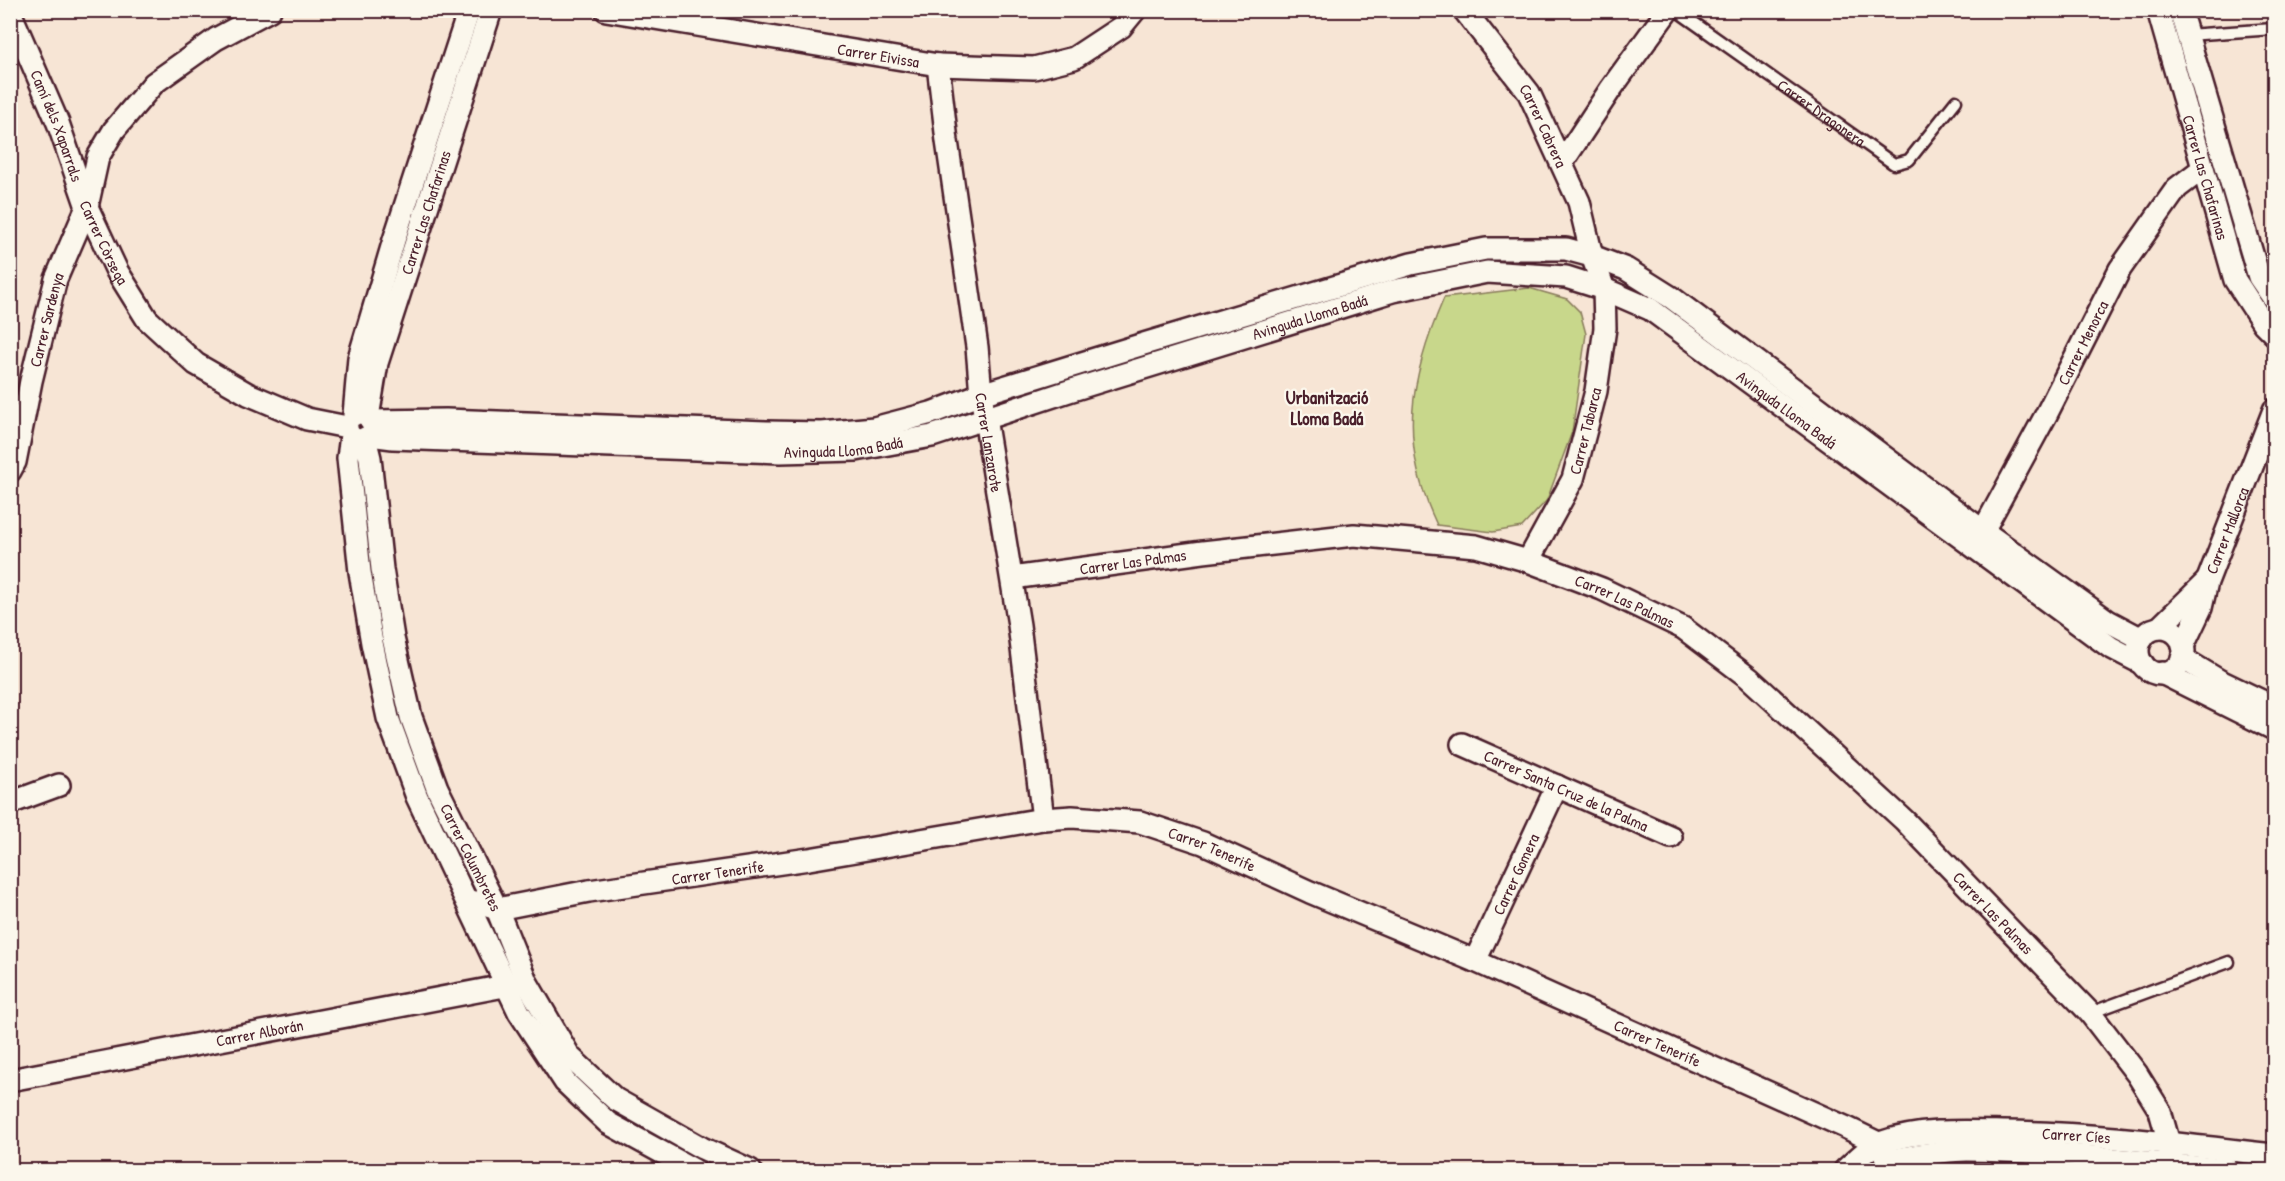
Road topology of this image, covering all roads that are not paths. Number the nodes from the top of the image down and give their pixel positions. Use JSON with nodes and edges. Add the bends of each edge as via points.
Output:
{"nodes":[{"id":1,"x":270,"y":10,"type":"edge"},
{"id":2,"x":470,"y":10,"type":"edge"},
{"id":3,"x":491,"y":10,"type":"edge"},
{"id":4,"x":606,"y":10,"type":"edge"},
{"id":5,"x":1135,"y":10,"type":"edge"},
{"id":6,"x":1464,"y":10,"type":"edge"},
{"id":7,"x":1668,"y":10,"type":"edge"},
{"id":8,"x":1676,"y":10,"type":"edge"},
{"id":9,"x":2158,"y":10,"type":"edge"},
{"id":10,"x":2180,"y":10,"type":"edge"},
{"id":11,"x":10,"y":12,"type":"edge"},
{"id":12,"x":2274,"y":29,"type":"edge"},
{"id":13,"x":2187,"y":35,"type":"junction"},
{"id":14,"x":938,"y":65,"type":"junction"},
{"id":15,"x":1956,"y":101,"type":"dead end"},
{"id":16,"x":1562,"y":163,"type":"junction"},
{"id":17,"x":2202,"y":169,"type":"junction"},
{"id":18,"x":87,"y":207,"type":"junction"},
{"id":19,"x":1592,"y":256,"type":"junction"},
{"id":20,"x":1604,"y":289,"type":"junction"},
{"id":21,"x":2274,"y":299,"type":"edge"},
{"id":22,"x":2274,"y":334,"type":"edge"},
{"id":23,"x":981,"y":394,"type":"junction"},
{"id":24,"x":2274,"y":410,"type":"edge"},
{"id":25,"x":985,"y":419,"type":"junction"},
{"id":26,"x":361,"y":427,"type":"junction"},
{"id":27,"x":10,"y":471,"type":"edge"},
{"id":28,"x":1983,"y":531,"type":"junction"},
{"id":29,"x":1528,"y":561,"type":"junction"},
{"id":30,"x":1012,"y":578,"type":"junction"},
{"id":31,"x":2207,"y":582,"type":"junction"},
{"id":32,"x":2150,"y":634,"type":"junction"},
{"id":33,"x":2183,"y":652,"type":"junction"},
{"id":34,"x":2153,"y":669,"type":"junction"},
{"id":35,"x":2274,"y":707,"type":"edge"},
{"id":36,"x":2274,"y":729,"type":"edge"},
{"id":37,"x":1462,"y":744,"type":"dead end"},
{"id":38,"x":59,"y":785,"type":"dead end"},
{"id":39,"x":1557,"y":786,"type":"junction"},
{"id":40,"x":10,"y":803,"type":"edge"},
{"id":41,"x":1042,"y":819,"type":"junction"},
{"id":42,"x":1671,"y":837,"type":"dead end"},
{"id":43,"x":467,"y":900,"type":"junction"},
{"id":44,"x":497,"y":909,"type":"junction"},
{"id":45,"x":1475,"y":961,"type":"junction"},
{"id":46,"x":2229,"y":962,"type":"dead end"},
{"id":47,"x":517,"y":984,"type":"junction"},
{"id":48,"x":2090,"y":1013,"type":"junction"},
{"id":49,"x":10,"y":1080,"type":"edge"},
{"id":50,"x":2169,"y":1143,"type":"junction"},
{"id":51,"x":702,"y":1148,"type":"junction"},
{"id":52,"x":2274,"y":1155,"type":"edge"},
{"id":53,"x":1882,"y":1158,"type":"edge"},
{"id":54,"x":2172,"y":1165,"type":"junction"},
{"id":55,"x":688,"y":1170,"type":"edge"},
{"id":56,"x":750,"y":1170,"type":"edge"},
{"id":57,"x":1845,"y":1170,"type":"edge"},
{"id":58,"x":2228,"y":1170,"type":"edge"}],
"edges":[{"from":1,"to":18,"type":"street","name":"Carrer Còrsega","via":[[216,39],[154,83],[114,130],[98,157]]},
{"from":2,"to":26,"type":"street","name":"Carrer Las Chafarinas","via":[[359,358]]},
{"from":3,"to":26,"type":"street","name":"Carrer Las Chafarinas","via":[[380,353]]},
{"from":4,"to":14,"type":"street","name":"Carrer Eivissa"},
{"from":5,"to":14,"type":"street","name":"Carrer Eivissa","via":[[1121,27],[1074,58],[1034,68]]},
{"from":6,"to":16,"type":"street","name":"Carrer Cabrera","via":[[1529,93]]},
{"from":7,"to":16,"type":"street"},
{"from":8,"to":15,"type":"lane","name":"Carrer Dragonera","via":[[1894,164],[1909,160]]},
{"from":9,"to":17,"type":"street","name":"Carrer Las Chafarinas"},
{"from":10,"to":13,"type":"street","name":"Carrer Las Chafarinas"},
{"from":11,"to":18,"type":"street","name":"Camí dels Xaparrals","via":[[58,123]]},
{"from":12,"to":13,"type":"lane"},
{"from":13,"to":21,"type":"street","name":"Carrer Las Chafarinas","via":[[2259,277]]},
{"from":14,"to":23,"type":"street","name":"Carrer Lanzarote"},
{"from":16,"to":19,"type":"street","name":"Carrer Cabrera","via":[[1579,202]]},
{"from":17,"to":22,"type":"street","name":"Carrer Las Chafarinas","via":[[2235,280],[2262,323]]},
{"from":17,"to":28,"type":"street","name":"Carrer Menorca","via":[[2177,188],[2120,269]]},
{"from":18,"to":26,"type":"street","name":"Carrer Còrsega","via":[[117,271],[147,319],[196,364],[248,394],[307,418]]},
{"from":18,"to":27,"type":"street","name":"Carrer Sardenya","via":[[56,279]]},
{"from":19,"to":20,"type":"street","name":"Carrer Cabrera"},
{"from":19,"to":23,"type":"street","name":"Avinguda Lloma Badá","via":[[1566,249],[1485,249],[1411,264]]},
{"from":19,"to":28,"type":"street","name":"Avinguda Lloma Badá","via":[[1626,268],[1672,298]]},
{"from":20,"to":25,"type":"street","name":"Avinguda Lloma Badá","via":[[1566,277],[1487,272],[1404,289]]},
{"from":20,"to":29,"type":"street","name":"Carrer Tabarca","via":[[1605,328],[1596,392],[1573,479]]},
{"from":20,"to":34,"type":"street","name":"Avinguda Lloma Badá","via":[[1650,309],[2110,646]]},
{"from":23,"to":25,"type":"street","name":"Carrer Lanzarote"},
{"from":23,"to":26,"type":"street","name":"Avinguda Lloma Badá","via":[[874,428],[822,433],[446,420]]},
{"from":24,"to":31,"type":"street","name":"Carrer Mallorca"},
{"from":25,"to":26,"type":"street","name":"Avinguda Lloma Badá","via":[[932,436],[856,450],[780,452],[393,438]]},
{"from":25,"to":30,"type":"street","name":"Carrer Lanzarote"},
{"from":26,"to":43,"type":"street","name":"Carrer Columbretes","via":[[348,458],[360,572],[388,718],[417,797]]},
{"from":26,"to":44,"type":"street","name":"Carrer Columbretes","via":[[393,638],[411,717],[437,788]]},
{"from":28,"to":32,"type":"street","name":"Avinguda Lloma Badá","via":[[2108,621]]},
{"from":29,"to":30,"type":"street","name":"Carrer Las Palmas","via":[[1476,546],[1354,535]]},
{"from":29,"to":48,"type":"street","name":"Carrer Las Palmas","via":[[1602,589],[1683,628],[1749,678],[1904,820]]},
{"from":30,"to":41,"type":"street","name":"Carrer Lanzarote"},
{"from":31,"to":32,"type":"street","name":"Carrer Mallorca"},
{"from":31,"to":33,"type":"street","name":"Carrer Mallorca"},
{"from":32,"to":33,"type":"street","via":[[2172,631],[2178,635]]},
{"from":32,"to":34,"type":"street","via":[[2138,652]]},
{"from":33,"to":34,"type":"street","via":[[2175,669]]},
{"from":33,"to":35,"type":"street","via":[[2220,681]]},
{"from":34,"to":36,"type":"street","name":"Avinguda Lloma Badá"},
{"from":37,"to":39,"type":"street","name":"Carrer Santa Cruz de la Palma"},
{"from":38,"to":40,"type":"street"},
{"from":39,"to":42,"type":"street","name":"Carrer Santa Cruz de la Palma"},
{"from":39,"to":45,"type":"street","name":"Carrer Gomera"},
{"from":41,"to":44,"type":"street","name":"Carrer Tenerife"},
{"from":41,"to":45,"type":"street","name":"Carrer Tenerife","via":[[1072,817],[1151,825],[1203,843]]},
{"from":43,"to":44,"type":"street"},
{"from":43,"to":47,"type":"street","name":"Carrer Columbretes"},
{"from":44,"to":47,"type":"street","name":"Carrer Columbretes"},
{"from":45,"to":53,"type":"street","name":"Carrer Tenerife","via":[[1845,1127]]},
{"from":46,"to":48,"type":"lane"},
{"from":47,"to":49,"type":"street","name":"Carrer Alborán"},
{"from":47,"to":51,"type":"street","name":"Carrer Columbretes","via":[[570,1057],[615,1099]]},
{"from":47,"to":55,"type":"street","name":"Carrer Columbretes","via":[[519,1011],[565,1082],[608,1123]]},
{"from":48,"to":50,"type":"street","name":"Carrer Las Palmas","via":[[2149,1093],[2160,1112]]},
{"from":50,"to":52,"type":"street","name":"Carrer Cíes"},
{"from":50,"to":53,"type":"street","name":"Carrer Cíes","via":[[2043,1132],[1917,1133]]},
{"from":50,"to":54,"type":"street","name":"Carrer Las Palmas"},
{"from":51,"to":55,"type":"street"},
{"from":51,"to":56,"type":"street","name":"Carrer Columbretes"},
{"from":53,"to":54,"type":"street","name":"Carrer Cíes","via":[[1966,1150]]},
{"from":53,"to":57,"type":"street"},
{"from":54,"to":58,"type":"street","name":"Carrer Cíes"}]}
